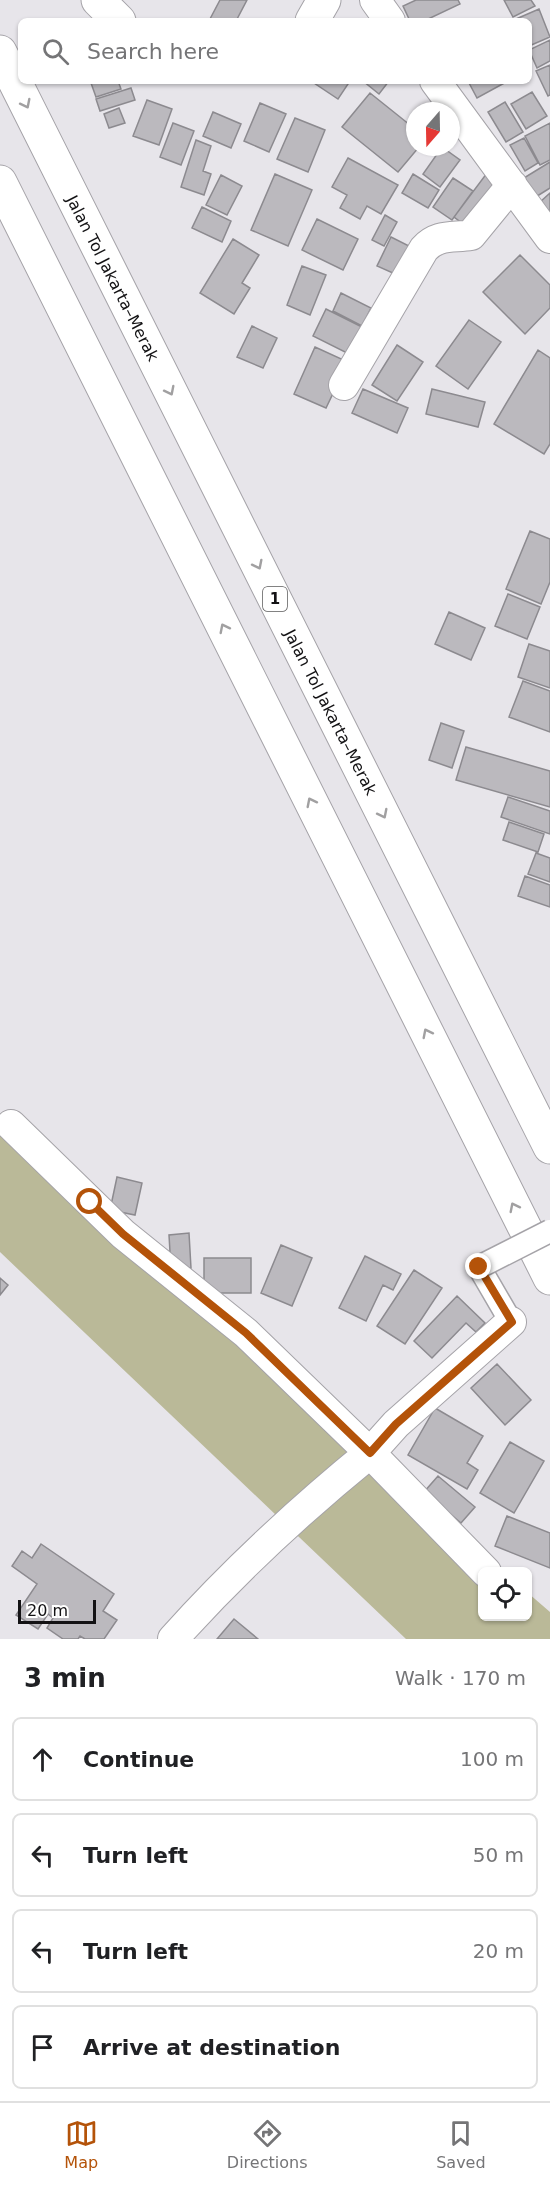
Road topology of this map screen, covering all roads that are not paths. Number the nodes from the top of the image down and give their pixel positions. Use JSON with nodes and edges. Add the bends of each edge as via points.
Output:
{"nodes":[{"id":1,"x":98,"y":0,"type":"edge"},
{"id":2,"x":324,"y":0,"type":"edge"},
{"id":3,"x":375,"y":0,"type":"edge"},
{"id":4,"x":116,"y":18,"type":"edge"},
{"id":5,"x":314,"y":18,"type":"edge"},
{"id":6,"x":388,"y":18,"type":"edge"},
{"id":7,"x":0,"y":51,"type":"edge"},
{"id":8,"x":437,"y":84,"type":"edge"},
{"id":9,"x":0,"y":182,"type":"edge"},
{"id":10,"x":512,"y":185,"type":"junction"},
{"id":11,"x":550,"y":238,"type":"edge"},
{"id":12,"x":344,"y":385,"type":"dead end"},
{"id":13,"x":11,"y":1125,"type":"dead end"},
{"id":14,"x":550,"y":1147,"type":"edge"},
{"id":15,"x":550,"y":1231,"type":"edge"},
{"id":16,"x":550,"y":1278,"type":"edge"},
{"id":17,"x":512,"y":1322,"type":"joint"},
{"id":18,"x":370,"y":1453,"type":"junction"},
{"id":19,"x":481,"y":1567,"type":"edge"},
{"id":20,"x":173,"y":1639,"type":"edge"}],
"edges":[{"from":1,"to":4,"type":"main road"},
{"from":2,"to":5,"type":"main road"},
{"from":3,"to":6,"type":"street"},
{"from":7,"to":14,"type":"main road","name":"Jalan Tol Jakarta–Merak","number":"1","one_way":true},
{"from":8,"to":10,"type":"street"},
{"from":16,"to":9,"type":"main road","one_way":true},
{"from":10,"to":11,"type":"street"},
{"from":10,"to":12,"type":"street","via":[[471,235],[435,239],[424,249]]},
{"from":13,"to":18,"type":"street","via":[[123,1234],[246,1333]]},
{"from":15,"to":17,"type":"street","bridge":true,"via":[[479,1267]]},
{"from":17,"to":18,"type":"street","via":[[405,1416]]},
{"from":18,"to":19,"type":"street"},
{"from":18,"to":20,"type":"street","via":[[324,1490]]}]}
